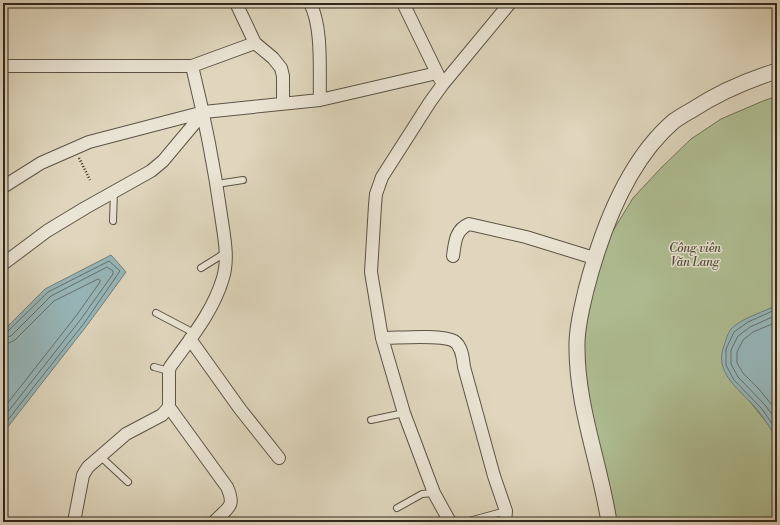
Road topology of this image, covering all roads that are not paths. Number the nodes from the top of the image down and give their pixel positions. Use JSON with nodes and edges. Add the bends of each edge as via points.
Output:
{"nodes":[{"id":1,"x":236,"y":3,"type":"edge"},
{"id":2,"x":310,"y":3,"type":"edge"},
{"id":3,"x":403,"y":3,"type":"edge"},
{"id":4,"x":510,"y":3,"type":"edge"},
{"id":5,"x":255,"y":43,"type":"junction"},
{"id":6,"x":3,"y":66,"type":"edge"},
{"id":7,"x":192,"y":66,"type":"junction"},
{"id":8,"x":777,"y":71,"type":"edge"},
{"id":9,"x":440,"y":78,"type":"junction"},
{"id":10,"x":320,"y":100,"type":"junction"},
{"id":11,"x":283,"y":104,"type":"junction"},
{"id":12,"x":204,"y":112,"type":"junction"},
{"id":13,"x":243,"y":180,"type":"dead end"},
{"id":14,"x":217,"y":184,"type":"junction"},
{"id":15,"x":3,"y":187,"type":"edge"},
{"id":16,"x":114,"y":191,"type":"junction"},
{"id":17,"x":113,"y":221,"type":"dead end"},
{"id":18,"x":225,"y":253,"type":"junction"},
{"id":19,"x":453,"y":256,"type":"dead end"},
{"id":20,"x":594,"y":258,"type":"junction"},
{"id":21,"x":3,"y":264,"type":"edge"},
{"id":22,"x":201,"y":268,"type":"dead end"},
{"id":23,"x":156,"y":313,"type":"dead end"},
{"id":24,"x":192,"y":336,"type":"junction"},
{"id":25,"x":382,"y":338,"type":"junction"},
{"id":26,"x":154,"y":367,"type":"dead end"},
{"id":27,"x":169,"y":371,"type":"junction"},
{"id":28,"x":169,"y":407,"type":"junction"},
{"id":29,"x":404,"y":413,"type":"junction"},
{"id":30,"x":371,"y":420,"type":"dead end"},
{"id":31,"x":100,"y":456,"type":"junction"},
{"id":32,"x":279,"y":458,"type":"dead end"},
{"id":33,"x":128,"y":482,"type":"dead end"},
{"id":34,"x":434,"y":493,"type":"junction"},
{"id":35,"x":397,"y":508,"type":"dead end"},
{"id":36,"x":505,"y":517,"type":"edge"},
{"id":37,"x":215,"y":521,"type":"dead end"},
{"id":38,"x":74,"y":522,"type":"edge"},
{"id":39,"x":450,"y":522,"type":"edge"},
{"id":40,"x":465,"y":522,"type":"edge"},
{"id":41,"x":609,"y":522,"type":"edge"}],
"edges":[{"from":1,"to":5,"type":"street"},
{"from":2,"to":10,"type":"street","via":[[318,30]]},
{"from":3,"to":9,"type":"street"},
{"from":4,"to":9,"type":"street"},
{"from":5,"to":7,"type":"street"},
{"from":5,"to":11,"type":"street","via":[[274,58],[281,68]]},
{"from":6,"to":7,"type":"street"},
{"from":7,"to":12,"type":"street"},
{"from":8,"to":20,"type":"street","via":[[706,101],[675,120],[659,136],[629,177],[617,199]]},
{"from":9,"to":10,"type":"street"},
{"from":9,"to":25,"type":"street","via":[[382,177],[376,194],[371,272]]},
{"from":10,"to":11,"type":"street"},
{"from":11,"to":12,"type":"street"},
{"from":12,"to":14,"type":"street"},
{"from":12,"to":15,"type":"street","via":[[89,142],[41,163]]},
{"from":12,"to":16,"type":"street","via":[[164,161]]},
{"from":13,"to":14,"type":"lane"},
{"from":14,"to":18,"type":"street"},
{"from":16,"to":17,"type":"lane"},
{"from":16,"to":21,"type":"street","via":[[47,231]]},
{"from":18,"to":22,"type":"lane"},
{"from":18,"to":24,"type":"street","via":[[223,278],[208,313]]},
{"from":19,"to":20,"type":"street","via":[[457,235],[462,227],[469,224],[526,237]]},
{"from":20,"to":41,"type":"street","via":[[579,317],[577,344],[587,430],[597,462]]},
{"from":23,"to":24,"type":"lane"},
{"from":24,"to":27,"type":"street"},
{"from":24,"to":32,"type":"street","via":[[240,409]]},
{"from":25,"to":29,"type":"street"},
{"from":25,"to":36,"type":"street","via":[[444,338],[455,342],[461,351]]},
{"from":26,"to":27,"type":"lane"},
{"from":27,"to":28,"type":"street"},
{"from":28,"to":31,"type":"street","via":[[162,415],[126,434]]},
{"from":28,"to":37,"type":"street","via":[[232,497],[231,505]]},
{"from":29,"to":30,"type":"lane"},
{"from":29,"to":34,"type":"street"},
{"from":31,"to":33,"type":"lane"},
{"from":31,"to":38,"type":"street","via":[[83,475]]},
{"from":34,"to":35,"type":"lane","via":[[422,494]]},
{"from":34,"to":39,"type":"street"},
{"from":36,"to":40,"type":"lane"}]}
